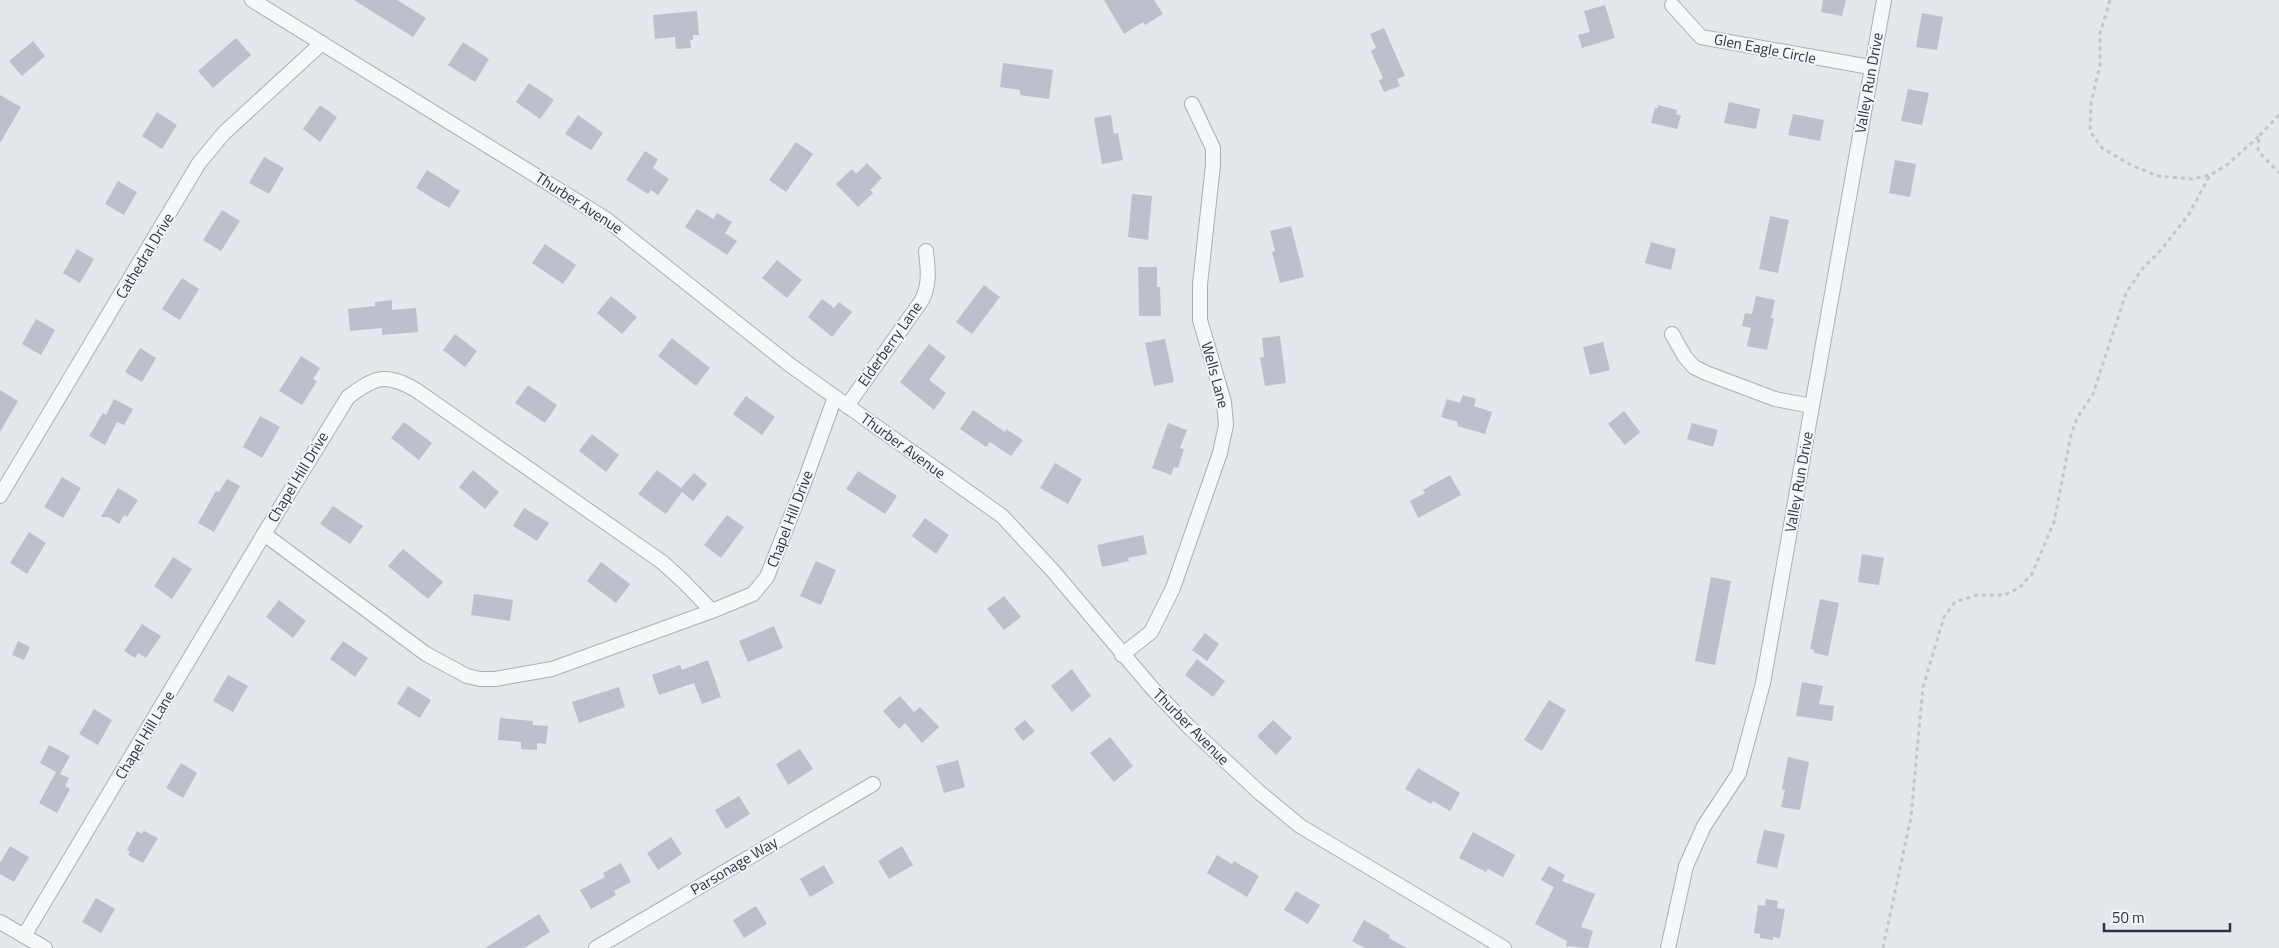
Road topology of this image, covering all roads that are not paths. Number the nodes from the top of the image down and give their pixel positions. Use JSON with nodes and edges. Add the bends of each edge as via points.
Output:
{"nodes":[{"id":1,"x":252,"y":0,"type":"edge"},
{"id":2,"x":1884,"y":0,"type":"edge"},
{"id":3,"x":1672,"y":5,"type":"dead end"},
{"id":4,"x":322,"y":43,"type":"junction"},
{"id":5,"x":1870,"y":67,"type":"junction"},
{"id":6,"x":1192,"y":104,"type":"dead end"},
{"id":7,"x":926,"y":251,"type":"dead end"},
{"id":8,"x":1672,"y":334,"type":"dead end"},
{"id":9,"x":835,"y":397,"type":"junction"},
{"id":10,"x":846,"y":406,"type":"junction"},
{"id":11,"x":1812,"y":406,"type":"junction"},
{"id":12,"x":0,"y":496,"type":"edge"},
{"id":13,"x":264,"y":534,"type":"junction"},
{"id":14,"x":712,"y":611,"type":"junction"},
{"id":15,"x":1122,"y":655,"type":"junction"},
{"id":16,"x":873,"y":784,"type":"dead end"},
{"id":17,"x":0,"y":922,"type":"edge"},
{"id":18,"x":24,"y":936,"type":"junction"},
{"id":19,"x":46,"y":948,"type":"edge"},
{"id":20,"x":596,"y":948,"type":"edge"},
{"id":21,"x":1504,"y":948,"type":"edge"},
{"id":22,"x":1668,"y":948,"type":"edge"}],
"edges":[{"from":1,"to":4,"type":"street","name":"Thurber Avenue"},
{"from":2,"to":5,"type":"street","name":"Valley Run Drive"},
{"from":3,"to":5,"type":"street","name":"Glen Eagle Circle","via":[[1701,37]]},
{"from":4,"to":9,"type":"street","name":"Thurber Avenue","via":[[606,219]]},
{"from":4,"to":12,"type":"street","name":"Cathedral Drive","via":[[224,133],[199,164]]},
{"from":5,"to":11,"type":"street","name":"Valley Run Drive"},
{"from":6,"to":15,"type":"street","name":"Wells Lane","via":[[1213,148],[1200,284],[1200,320],[1224,402],[1226,425],[1220,453],[1170,595],[1151,632]]},
{"from":7,"to":10,"type":"street","name":"Elderberry Lane","via":[[928,278],[922,300]]},
{"from":8,"to":11,"type":"street","via":[[1685,357],[1706,373],[1775,399]]},
{"from":9,"to":10,"type":"street","name":"Thurber Avenue"},
{"from":9,"to":14,"type":"street","name":"Chapel Hill Drive","via":[[767,578],[753,594]]},
{"from":10,"to":15,"type":"street","name":"Thurber Avenue","via":[[1002,516],[1053,571]]},
{"from":11,"to":22,"type":"street","name":"Valley Run Drive","via":[[1765,674],[1751,732],[1739,773],[1704,826],[1686,866]]},
{"from":13,"to":14,"type":"street","name":"Chapel Hill Drive","via":[[426,654],[467,676],[480,679],[552,669]]},
{"from":13,"to":14,"type":"street","name":"Chapel Hill Drive","via":[[348,397],[381,378],[396,379],[662,562]]},
{"from":13,"to":18,"type":"street","name":"Chapel Hill Lane"},
{"from":15,"to":21,"type":"street","name":"Thurber Avenue","via":[[1189,727],[1300,826]]},
{"from":16,"to":20,"type":"street","name":"Parsonage Way"},
{"from":17,"to":18,"type":"street"},
{"from":18,"to":19,"type":"street"}]}
